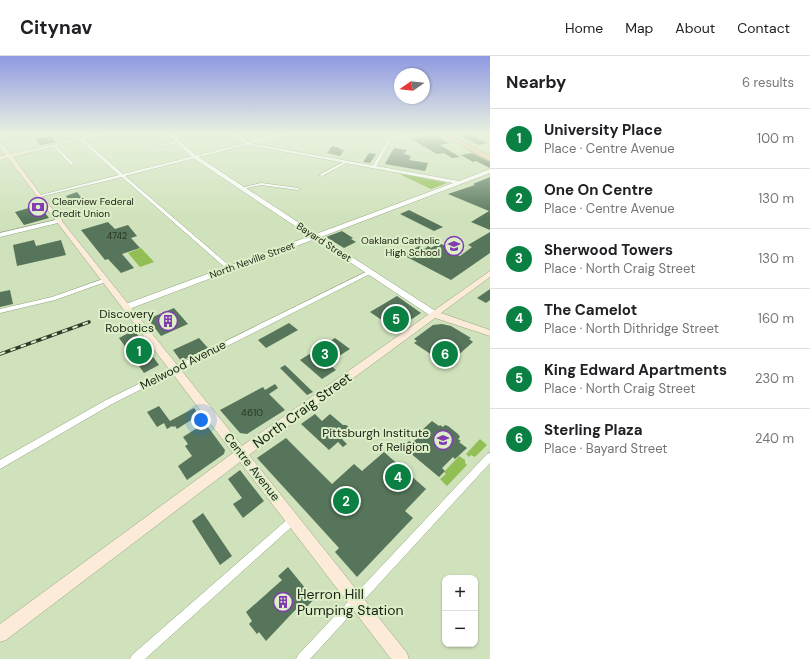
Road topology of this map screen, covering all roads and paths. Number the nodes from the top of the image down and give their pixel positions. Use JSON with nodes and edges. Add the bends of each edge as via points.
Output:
{"nodes":[{"id":1,"x":13,"y":161,"type":"edge"},
{"id":2,"x":69,"y":161,"type":"edge"},
{"id":3,"x":107,"y":161,"type":"edge"},
{"id":4,"x":178,"y":161,"type":"edge"},
{"id":5,"x":201,"y":161,"type":"edge"},
{"id":6,"x":341,"y":161,"type":"edge"},
{"id":7,"x":377,"y":161,"type":"edge"},
{"id":8,"x":346,"y":162,"type":"junction"},
{"id":9,"x":72,"y":164,"type":"dead end"},
{"id":10,"x":374,"y":167,"type":"junction"},
{"id":11,"x":490,"y":171,"type":"edge"},
{"id":12,"x":123,"y":175,"type":"junction"},
{"id":13,"x":321,"y":175,"type":"dead end"},
{"id":14,"x":459,"y":182,"type":"junction"},
{"id":15,"x":243,"y":188,"type":"junction"},
{"id":16,"x":298,"y":189,"type":"dead end"},
{"id":17,"x":39,"y":196,"type":"junction"},
{"id":18,"x":60,"y":221,"type":"junction"},
{"id":19,"x":0,"y":235,"type":"edge"},
{"id":20,"x":316,"y":236,"type":"junction"},
{"id":21,"x":230,"y":269,"type":"junction"},
{"id":22,"x":370,"y":272,"type":"junction"},
{"id":23,"x":490,"y":273,"type":"edge"},
{"id":24,"x":106,"y":280,"type":"junction"},
{"id":25,"x":126,"y":307,"type":"junction"},
{"id":26,"x":0,"y":311,"type":"edge"},
{"id":27,"x":434,"y":314,"type":"junction"},
{"id":28,"x":490,"y":333,"type":"edge"},
{"id":29,"x":175,"y":369,"type":"junction"},
{"id":30,"x":241,"y":454,"type":"junction"},
{"id":31,"x":490,"y":457,"type":"edge"},
{"id":32,"x":0,"y":465,"type":"edge"},
{"id":33,"x":293,"y":520,"type":"junction"},
{"id":34,"x":356,"y":601,"type":"junction"},
{"id":35,"x":0,"y":634,"type":"edge"},
{"id":36,"x":136,"y":659,"type":"edge"},
{"id":37,"x":302,"y":659,"type":"edge"},
{"id":38,"x":400,"y":659,"type":"edge"}],
"edges":[{"from":1,"to":17,"type":"main road","name":"Centre Avenue"},
{"from":2,"to":9,"type":"street"},
{"from":3,"to":12,"type":"street"},
{"from":4,"to":12,"type":"street"},
{"from":5,"to":15,"type":"street","name":"Bayard Street"},
{"from":6,"to":8,"type":"street"},
{"from":7,"to":10,"type":"street"},
{"from":8,"to":10,"type":"street"},
{"from":8,"to":13,"type":"street"},
{"from":10,"to":14,"type":"street"},
{"from":11,"to":14,"type":"street","name":"North Neville Street"},
{"from":12,"to":17,"type":"street"},
{"from":12,"to":21,"type":"street"},
{"from":14,"to":20,"type":"street","name":"North Neville Street"},
{"from":15,"to":16,"type":"street","via":[[261,184]]},
{"from":15,"to":20,"type":"street","name":"Bayard Street"},
{"from":17,"to":18,"type":"main road","name":"Centre Avenue"},
{"from":18,"to":19,"type":"street"},
{"from":18,"to":24,"type":"main road","name":"Centre Avenue"},
{"from":20,"to":21,"type":"street","name":"North Neville Street"},
{"from":20,"to":22,"type":"street","name":"Bayard Street"},
{"from":21,"to":25,"type":"street","name":"North Neville Street"},
{"from":22,"to":27,"type":"street","name":"Bayard Street"},
{"from":22,"to":29,"type":"street","name":"Melwood Avenue"},
{"from":23,"to":27,"type":"main road","name":"North Craig Street"},
{"from":24,"to":25,"type":"main road","name":"Centre Avenue"},
{"from":24,"to":26,"type":"street","via":[[53,299]]},
{"from":25,"to":29,"type":"main road","name":"Centre Avenue"},
{"from":27,"to":28,"type":"main road","name":"Bayard Street"},
{"from":27,"to":30,"type":"main road","name":"North Craig Street"},
{"from":29,"to":30,"type":"main road","name":"Centre Avenue"},
{"from":29,"to":32,"type":"street","name":"Melwood Avenue","via":[[109,402]]},
{"from":30,"to":33,"type":"main road","name":"Centre Avenue"},
{"from":30,"to":35,"type":"main road","name":"North Craig Street"},
{"from":31,"to":34,"type":"street"},
{"from":33,"to":34,"type":"main road","name":"Centre Avenue"},
{"from":33,"to":36,"type":"street"},
{"from":34,"to":37,"type":"street"},
{"from":34,"to":38,"type":"main road","name":"Centre Avenue"}]}
